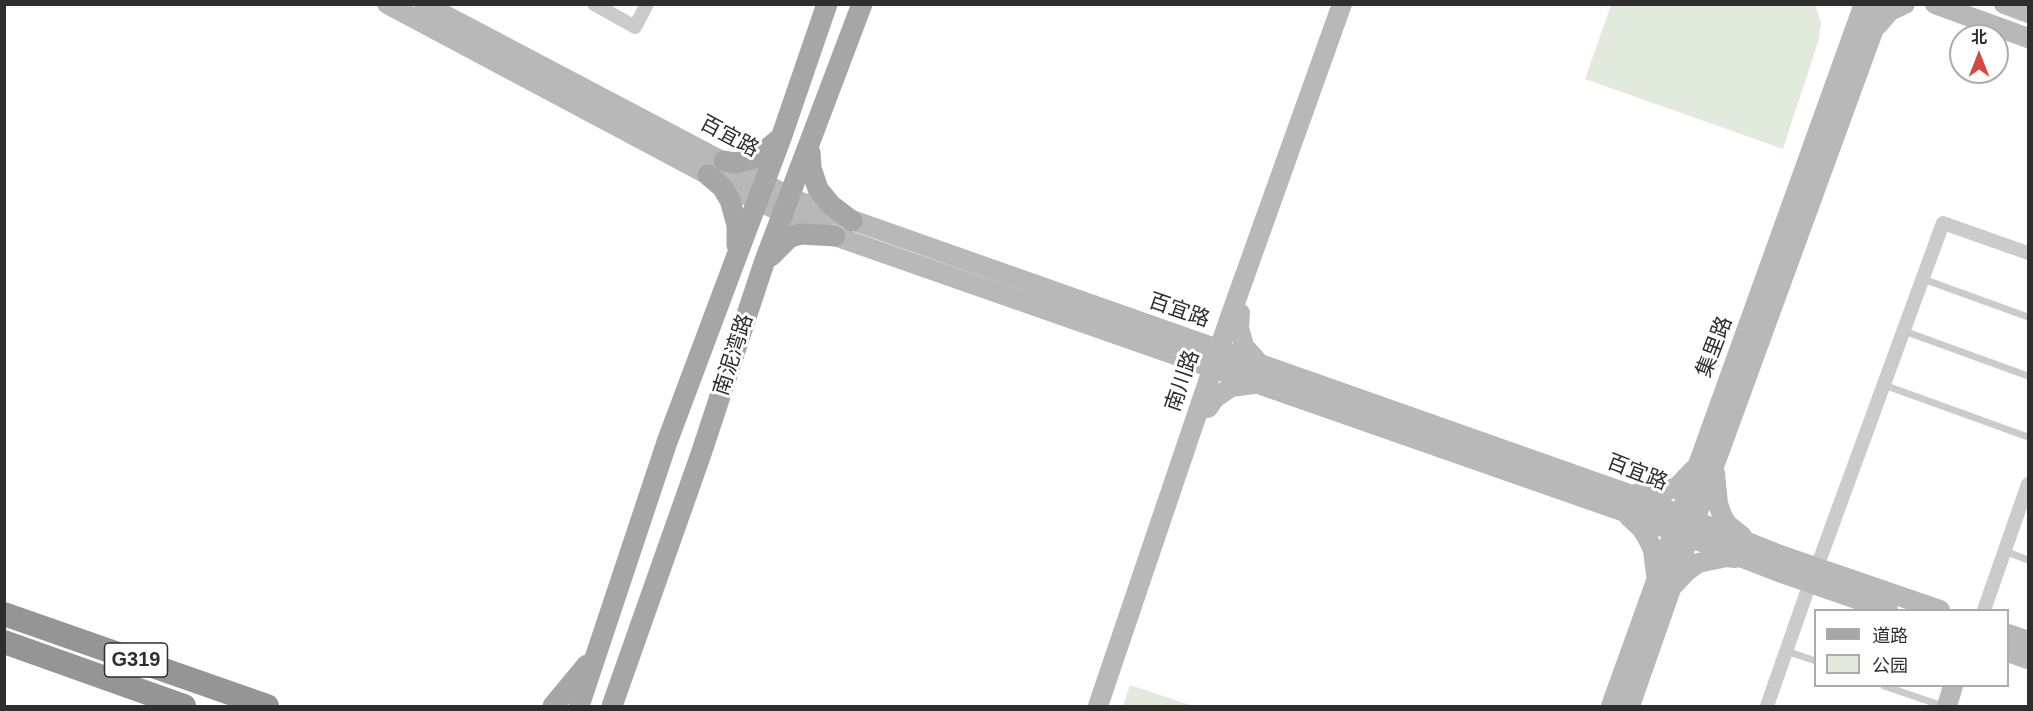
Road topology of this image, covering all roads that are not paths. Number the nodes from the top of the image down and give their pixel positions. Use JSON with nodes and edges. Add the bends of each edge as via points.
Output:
{"nodes":[{"id":1,"x":387,"y":4,"type":"edge"},
{"id":2,"x":424,"y":4,"type":"edge"},
{"id":3,"x":594,"y":4,"type":"edge"},
{"id":4,"x":647,"y":4,"type":"edge"},
{"id":5,"x":827,"y":4,"type":"edge"},
{"id":6,"x":862,"y":4,"type":"edge"},
{"id":7,"x":1342,"y":4,"type":"edge"},
{"id":8,"x":1351,"y":4,"type":"edge"},
{"id":9,"x":1853,"y":4,"type":"edge"},
{"id":10,"x":1864,"y":4,"type":"edge"},
{"id":11,"x":1882,"y":4,"type":"edge"},
{"id":12,"x":1905,"y":4,"type":"edge"},
{"id":13,"x":1921,"y":4,"type":"edge"},
{"id":14,"x":2004,"y":4,"type":"edge"},
{"id":15,"x":1940,"y":6,"type":"edge"},
{"id":16,"x":2028,"y":13,"type":"edge"},
{"id":17,"x":1862,"y":36,"type":"junction"},
{"id":18,"x":2028,"y":38,"type":"edge"},
{"id":19,"x":783,"y":134,"type":"junction"},
{"id":20,"x":812,"y":140,"type":"junction"},
{"id":21,"x":716,"y":168,"type":"junction"},
{"id":22,"x":761,"y":192,"type":"junction"},
{"id":23,"x":787,"y":205,"type":"junction"},
{"id":24,"x":852,"y":221,"type":"junction"},
{"id":25,"x":835,"y":236,"type":"junction"},
{"id":26,"x":2028,"y":253,"type":"edge"},
{"id":27,"x":735,"y":259,"type":"junction"},
{"id":28,"x":762,"y":269,"type":"junction"},
{"id":29,"x":1923,"y":279,"type":"junction"},
{"id":30,"x":1237,"y":310,"type":"junction"},
{"id":31,"x":2028,"y":317,"type":"edge"},
{"id":32,"x":1904,"y":331,"type":"junction"},
{"id":33,"x":1171,"y":334,"type":"junction"},
{"id":34,"x":1170,"y":354,"type":"junction"},
{"id":35,"x":1220,"y":361,"type":"junction"},
{"id":36,"x":1260,"y":375,"type":"junction"},
{"id":37,"x":2028,"y":376,"type":"edge"},
{"id":38,"x":1884,"y":385,"type":"junction"},
{"id":39,"x":1203,"y":409,"type":"junction"},
{"id":40,"x":2028,"y":437,"type":"edge"},
{"id":41,"x":1716,"y":460,"type":"junction"},
{"id":42,"x":1696,"y":465,"type":"junction"},
{"id":43,"x":2027,"y":493,"type":"edge"},
{"id":44,"x":1623,"y":501,"type":"junction"},
{"id":45,"x":1684,"y":526,"type":"junction"},
{"id":46,"x":1748,"y":551,"type":"junction"},
{"id":47,"x":2005,"y":551,"type":"junction"},
{"id":48,"x":2028,"y":560,"type":"edge"},
{"id":49,"x":1813,"y":575,"type":"junction"},
{"id":50,"x":1656,"y":577,"type":"junction"},
{"id":51,"x":1668,"y":594,"type":"junction"},
{"id":52,"x":1886,"y":609,"type":"edge"},
{"id":53,"x":1936,"y":609,"type":"edge"},
{"id":54,"x":1984,"y":609,"type":"edge"},
{"id":55,"x":4,"y":614,"type":"edge"},
{"id":56,"x":2009,"y":635,"type":"edge"},
{"id":57,"x":2028,"y":641,"type":"edge"},
{"id":58,"x":4,"y":642,"type":"edge"},
{"id":59,"x":600,"y":645,"type":"junction"},
{"id":60,"x":1786,"y":651,"type":"junction"},
{"id":61,"x":631,"y":652,"type":"junction"},
{"id":62,"x":2009,"y":653,"type":"edge"},
{"id":63,"x":2028,"y":659,"type":"edge"},
{"id":64,"x":1814,"y":662,"type":"edge"},
{"id":65,"x":1887,"y":687,"type":"edge"},
{"id":66,"x":1946,"y":687,"type":"edge"},
{"id":67,"x":1952,"y":687,"type":"edge"},
{"id":68,"x":184,"y":706,"type":"edge"},
{"id":69,"x":267,"y":706,"type":"edge"},
{"id":70,"x":553,"y":706,"type":"edge"},
{"id":71,"x":579,"y":706,"type":"edge"},
{"id":72,"x":612,"y":706,"type":"edge"},
{"id":73,"x":625,"y":706,"type":"edge"},
{"id":74,"x":1098,"y":706,"type":"edge"},
{"id":75,"x":1108,"y":706,"type":"edge"},
{"id":76,"x":1611,"y":706,"type":"edge"},
{"id":77,"x":1630,"y":706,"type":"edge"},
{"id":78,"x":1769,"y":706,"type":"edge"},
{"id":79,"x":1942,"y":706,"type":"edge"}],
"edges":[{"from":1,"to":21,"type":"street","name":"百宜路"},
{"from":2,"to":21,"type":"street","name":"百宜路"},
{"from":3,"to":4,"type":"street","via":[[635,27]]},
{"from":5,"to":19,"type":"main road","name":"南泥湾路"},
{"from":6,"to":20,"type":"main road","name":"南泥湾路"},
{"from":7,"to":30,"type":"street","name":"南川路"},
{"from":8,"to":30,"type":"street","name":"南川路"},
{"from":9,"to":17,"type":"street"},
{"from":10,"to":17,"type":"street","name":"集里路"},
{"from":11,"to":17,"type":"street","name":"集里路"},
{"from":12,"to":17,"type":"street","via":[[1890,11]]},
{"from":13,"to":15,"type":"street"},
{"from":14,"to":16,"type":"street"},
{"from":15,"to":18,"type":"street"},
{"from":17,"to":41,"type":"street","name":"集里路"},
{"from":17,"to":42,"type":"street","name":"集里路"},
{"from":19,"to":21,"type":"main road","via":[[756,158]]},
{"from":19,"to":22,"type":"main road","name":"南泥湾路"},
{"from":20,"to":23,"type":"main road","name":"南泥湾路"},
{"from":20,"to":24,"type":"main road","via":[[811,168],[818,189]]},
{"from":21,"to":22,"type":"street","name":"百宜路"},
{"from":21,"to":27,"type":"main road","via":[[734,211],[738,239]]},
{"from":22,"to":23,"type":"street","name":"百宜路"},
{"from":22,"to":27,"type":"main road","name":"南泥湾路"},
{"from":23,"to":24,"type":"street","name":"百宜路"},
{"from":23,"to":25,"type":"street","name":"百宜路"},
{"from":23,"to":28,"type":"main road","name":"南泥湾路"},
{"from":24,"to":33,"type":"street","name":"百宜路"},
{"from":25,"to":28,"type":"main road","via":[[814,233],[790,237]]},
{"from":25,"to":34,"type":"street","name":"百宜路"},
{"from":26,"to":29,"type":"street","via":[[1943,223]]},
{"from":27,"to":59,"type":"main road","name":"南泥湾路","via":[[667,442]]},
{"from":28,"to":61,"type":"main road","name":"南泥湾路"},
{"from":29,"to":31,"type":"lane"},
{"from":29,"to":32,"type":"street"},
{"from":30,"to":33,"type":"street","via":[[1206,331]]},
{"from":30,"to":35,"type":"street","name":"南川路"},
{"from":30,"to":36,"type":"street","via":[[1244,346]]},
{"from":32,"to":37,"type":"lane"},
{"from":32,"to":38,"type":"street"},
{"from":33,"to":35,"type":"street","name":"百宜路"},
{"from":34,"to":35,"type":"street","name":"百宜路"},
{"from":34,"to":39,"type":"street","via":[[1194,378]]},
{"from":35,"to":36,"type":"street","name":"百宜路"},
{"from":35,"to":39,"type":"street","name":"南川路"},
{"from":36,"to":39,"type":"street","via":[[1231,387]]},
{"from":36,"to":44,"type":"street","name":"百宜路"},
{"from":38,"to":40,"type":"lane"},
{"from":38,"to":49,"type":"street"},
{"from":39,"to":74,"type":"street","name":"南川路"},
{"from":39,"to":75,"type":"street","name":"南川路"},
{"from":41,"to":45,"type":"street","name":"集里路"},
{"from":41,"to":46,"type":"street","via":[[1716,492],[1722,515]]},
{"from":42,"to":44,"type":"street","via":[[1678,486]]},
{"from":42,"to":45,"type":"street","name":"集里路"},
{"from":43,"to":47,"type":"street"},
{"from":44,"to":45,"type":"street","name":"百宜路"},
{"from":44,"to":50,"type":"street","via":[[1653,550]]},
{"from":45,"to":46,"type":"street","name":"百宜路"},
{"from":45,"to":50,"type":"street","name":"集里路"},
{"from":45,"to":51,"type":"street","name":"集里路"},
{"from":46,"to":49,"type":"street","name":"百宜路"},
{"from":46,"to":51,"type":"street","via":[[1698,563]]},
{"from":47,"to":48,"type":"lane"},
{"from":47,"to":54,"type":"street"},
{"from":49,"to":52,"type":"street","name":"百宜路"},
{"from":49,"to":53,"type":"street","name":"百宜路"},
{"from":49,"to":60,"type":"street"},
{"from":50,"to":76,"type":"street","name":"集里路"},
{"from":51,"to":77,"type":"street","name":"集里路"},
{"from":55,"to":69,"type":"highway","number":"G319"},
{"from":56,"to":57,"type":"street"},
{"from":58,"to":68,"type":"highway","number":"G319"},
{"from":59,"to":70,"type":"main road"},
{"from":59,"to":71,"type":"main road","name":"南泥湾路"},
{"from":60,"to":64,"type":"lane"},
{"from":60,"to":78,"type":"street"},
{"from":61,"to":72,"type":"main road","name":"南泥湾路"},
{"from":61,"to":73,"type":"main road"},
{"from":62,"to":63,"type":"street"},
{"from":65,"to":79,"type":"lane"},
{"from":66,"to":79,"type":"street"},
{"from":67,"to":79,"type":"street"}]}
